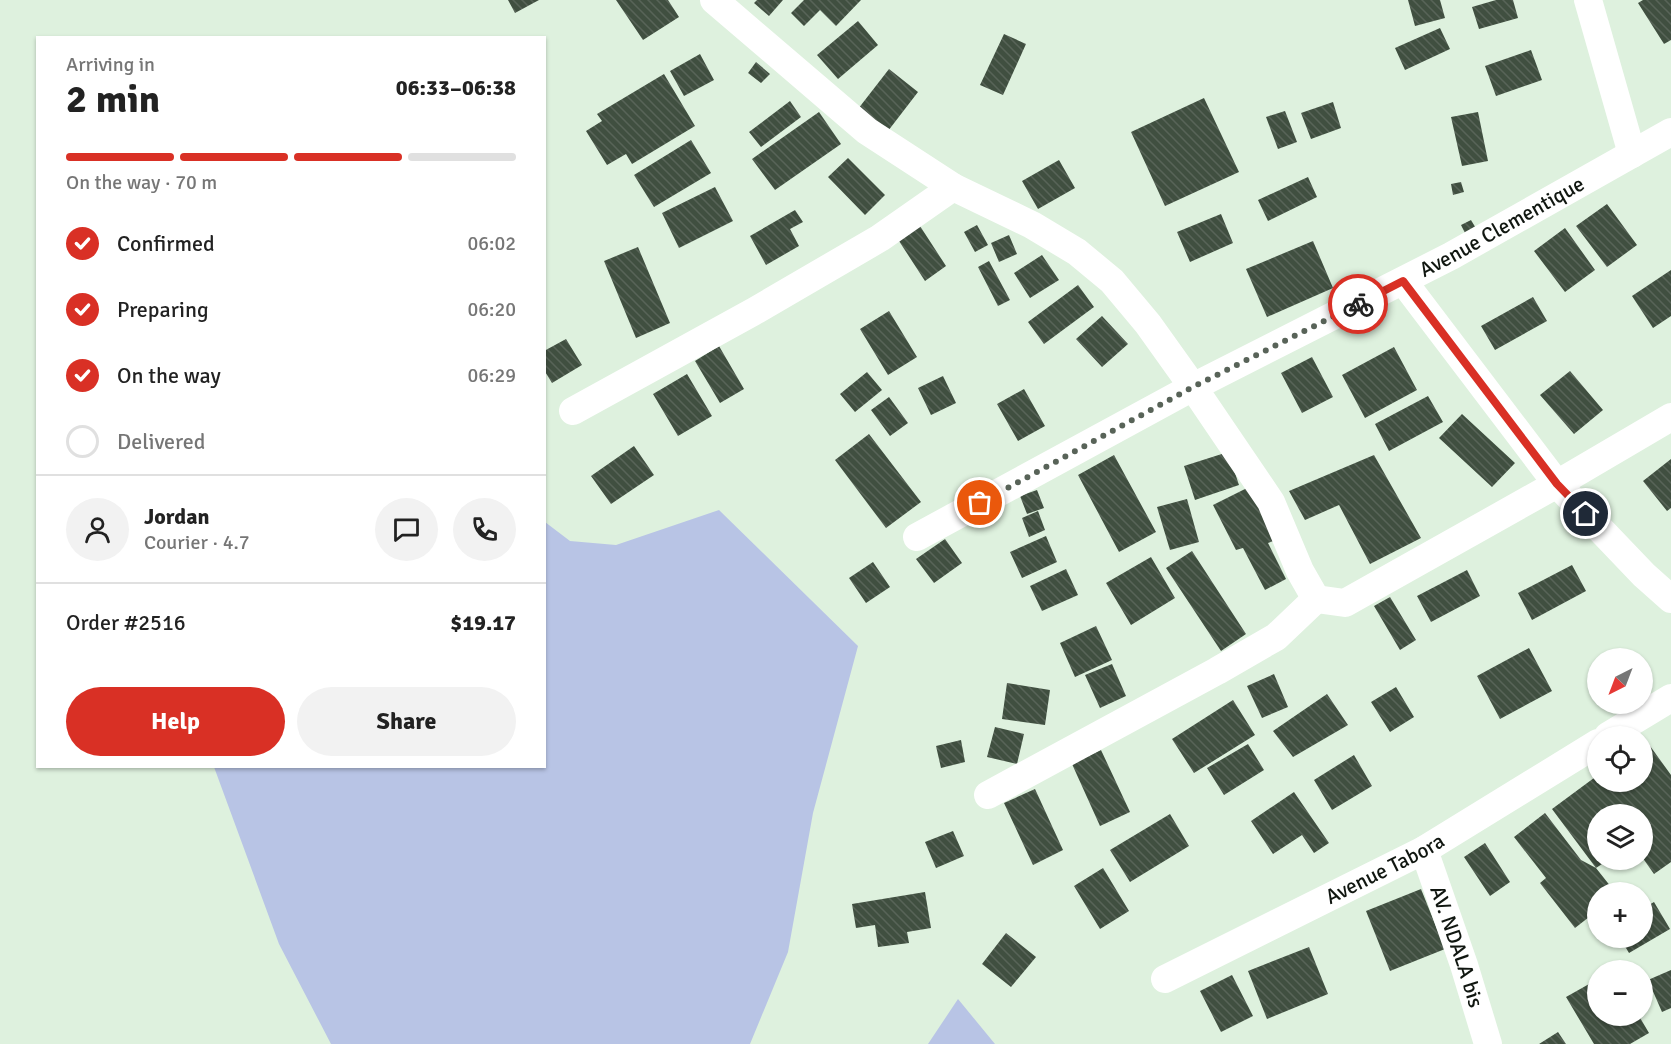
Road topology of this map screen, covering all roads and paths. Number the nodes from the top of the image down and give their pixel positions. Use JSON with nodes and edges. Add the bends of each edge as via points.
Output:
{"nodes":[{"id":1,"x":714,"y":0,"type":"edge"},
{"id":2,"x":1588,"y":0,"type":"edge"},
{"id":3,"x":1671,"y":132,"type":"edge"},
{"id":4,"x":1632,"y":154,"type":"junction"},
{"id":5,"x":953,"y":187,"type":"junction"},
{"id":6,"x":1403,"y":281,"type":"junction"},
{"id":7,"x":1193,"y":387,"type":"junction"},
{"id":8,"x":573,"y":411,"type":"dead end"},
{"id":9,"x":1671,"y":417,"type":"edge"},
{"id":10,"x":1557,"y":484,"type":"junction"},
{"id":11,"x":918,"y":537,"type":"dead end"},
{"id":12,"x":1316,"y":599,"type":"junction"},
{"id":13,"x":1671,"y":599,"type":"edge"},
{"id":14,"x":1671,"y":698,"type":"edge"},
{"id":15,"x":1625,"y":726,"type":"edge"},
{"id":16,"x":1587,"y":750,"type":"edge"},
{"id":17,"x":988,"y":795,"type":"dead end"},
{"id":18,"x":1424,"y":850,"type":"junction"},
{"id":19,"x":1165,"y":979,"type":"dead end"},
{"id":20,"x":1488,"y":1044,"type":"edge"}],
"edges":[{"from":1,"to":5,"type":"street","via":[[867,131]]},
{"from":2,"to":4,"type":"street"},
{"from":3,"to":4,"type":"street","name":"Avenue Clementique"},
{"from":4,"to":6,"type":"street","name":"Avenue Clementique"},
{"from":5,"to":7,"type":"street","via":[[1032,225],[1077,252],[1112,280]]},
{"from":5,"to":8,"type":"street","via":[[880,237],[753,312]]},
{"from":6,"to":7,"type":"street","name":"Avenue Clementique"},
{"from":6,"to":10,"type":"street"},
{"from":7,"to":11,"type":"street","name":"Avenue Clementique"},
{"from":7,"to":12,"type":"street","via":[[1271,502]]},
{"from":9,"to":10,"type":"street"},
{"from":10,"to":12,"type":"street","via":[[1345,603]]},
{"from":10,"to":13,"type":"street"},
{"from":12,"to":17,"type":"street","via":[[1276,637]]},
{"from":14,"to":15,"type":"street"},
{"from":16,"to":18,"type":"street","name":"Avenue Tabora"},
{"from":18,"to":19,"type":"street","name":"Avenue Tabora"},
{"from":18,"to":20,"type":"street","name":"AV. NDALA bis"}]}
